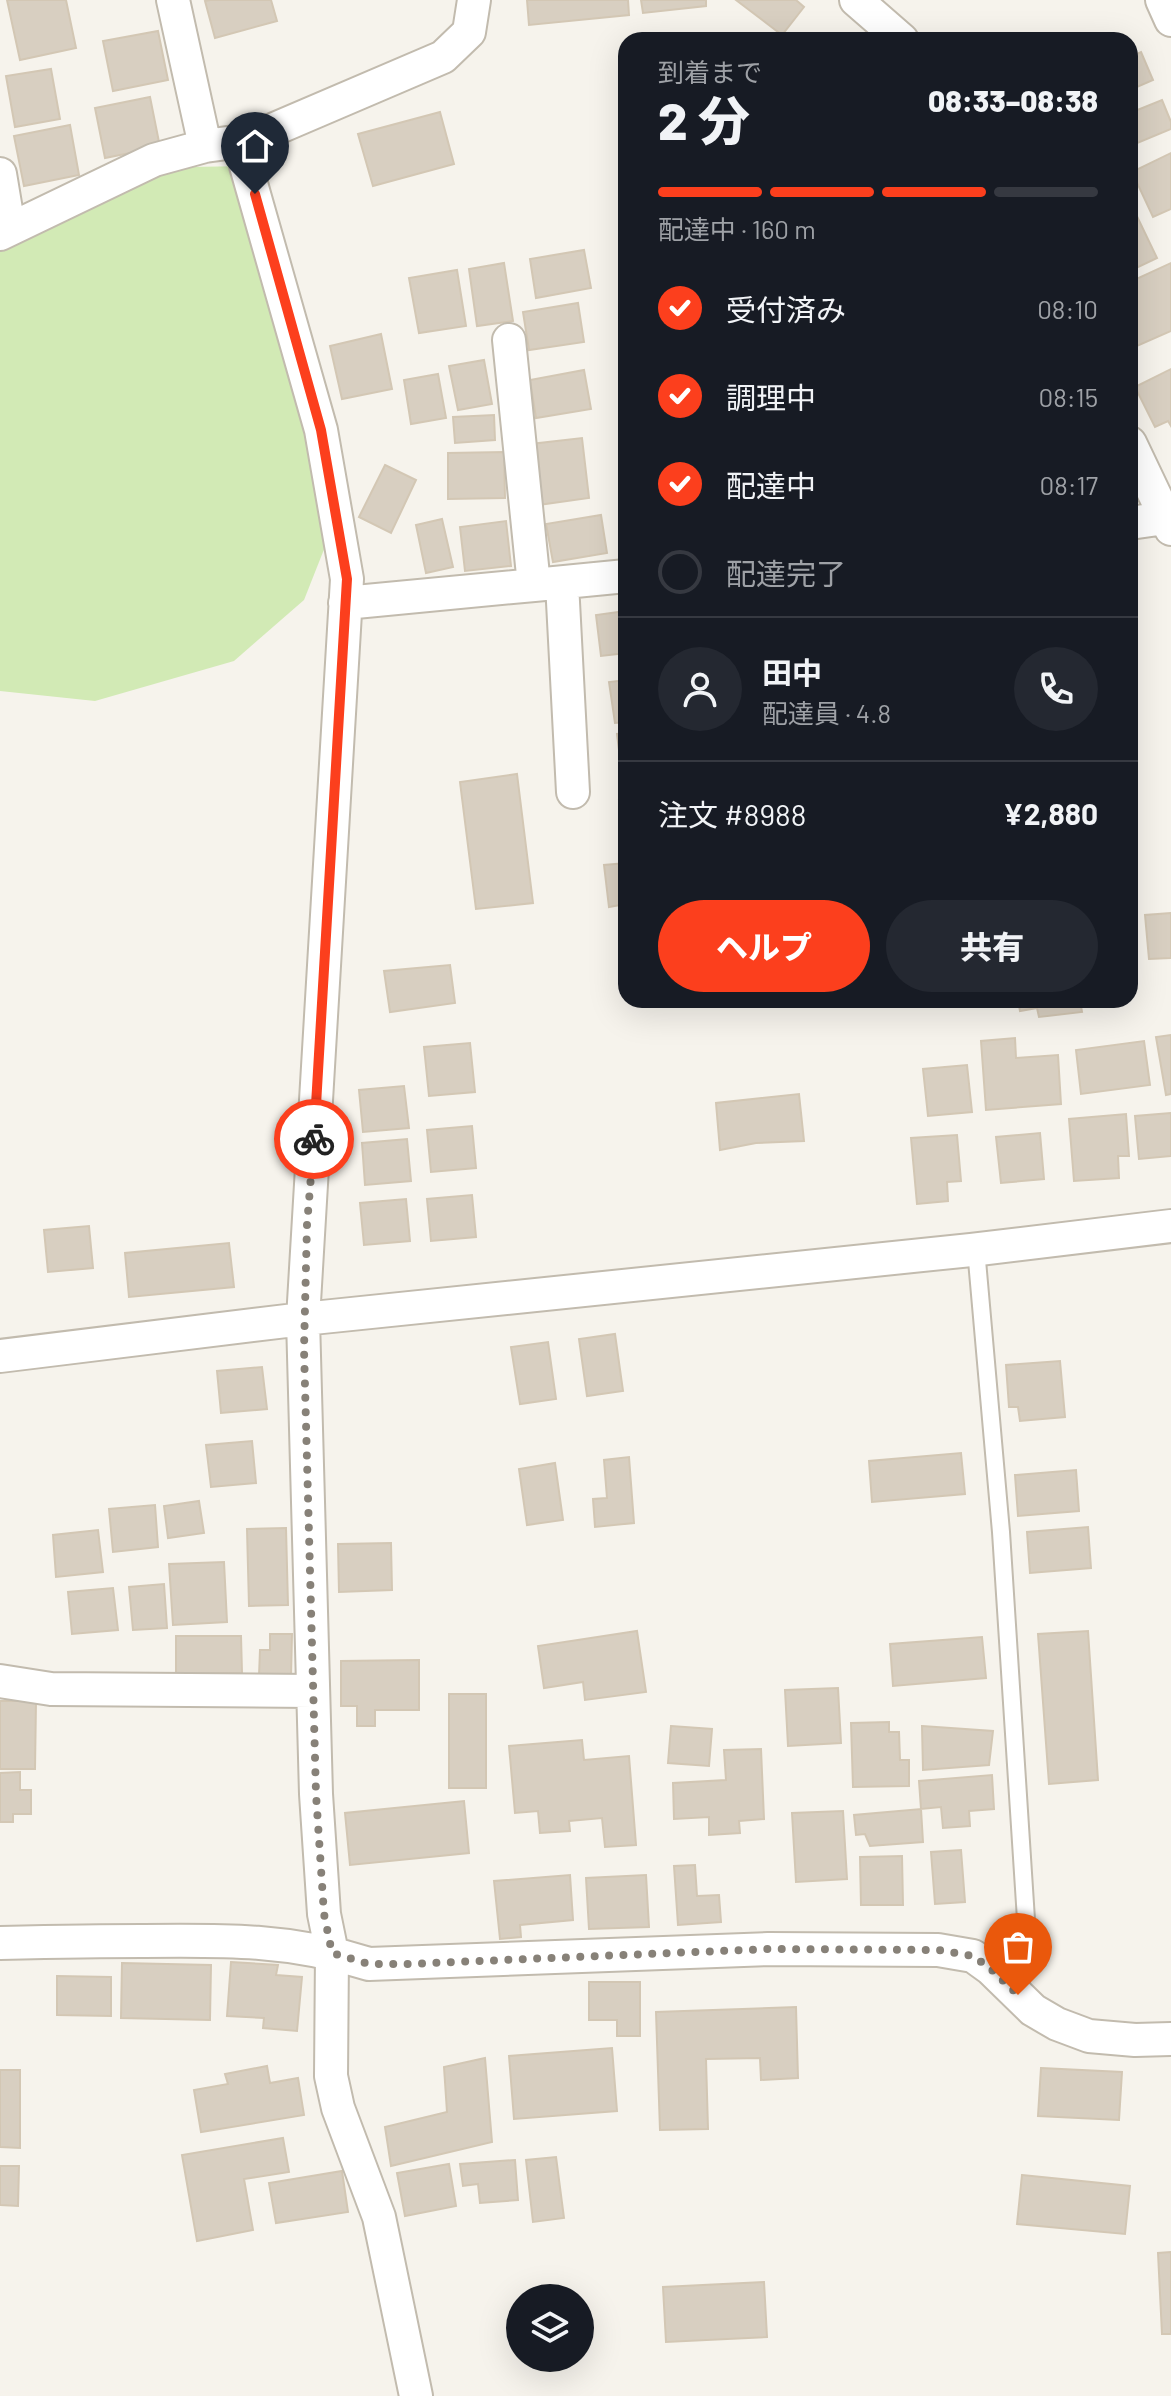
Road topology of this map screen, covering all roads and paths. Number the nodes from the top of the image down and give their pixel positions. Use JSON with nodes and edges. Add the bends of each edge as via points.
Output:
{"nodes":[{"id":1,"x":173,"y":0,"type":"edge"},
{"id":2,"x":474,"y":0,"type":"edge"},
{"id":3,"x":856,"y":0,"type":"edge"},
{"id":4,"x":1162,"y":0,"type":"edge"},
{"id":5,"x":1171,"y":20,"type":"edge"},
{"id":6,"x":893,"y":32,"type":"edge"},
{"id":7,"x":249,"y":140,"type":"junction"},
{"id":8,"x":205,"y":146,"type":"junction"},
{"id":9,"x":0,"y":174,"type":"edge"},
{"id":10,"x":5,"y":231,"type":"edge"},
{"id":11,"x":509,"y":340,"type":"dead end"},
{"id":12,"x":1138,"y":459,"type":"edge"},
{"id":13,"x":1170,"y":522,"type":"edge"},
{"id":14,"x":1138,"y":523,"type":"edge"},
{"id":15,"x":618,"y":577,"type":"edge"},
{"id":16,"x":548,"y":584,"type":"junction"},
{"id":17,"x":345,"y":603,"type":"junction"},
{"id":18,"x":573,"y":792,"type":"dead end"},
{"id":19,"x":1171,"y":1226,"type":"edge"},
{"id":20,"x":976,"y":1249,"type":"junction"},
{"id":21,"x":303,"y":1319,"type":"junction"},
{"id":22,"x":0,"y":1356,"type":"edge"},
{"id":23,"x":0,"y":1681,"type":"edge"},
{"id":24,"x":313,"y":1691,"type":"junction"},
{"id":25,"x":0,"y":1943,"type":"edge"},
{"id":26,"x":332,"y":1953,"type":"junction"},
{"id":27,"x":1018,"y":1995,"type":"junction"},
{"id":28,"x":1171,"y":2039,"type":"edge"},
{"id":29,"x":416,"y":2396,"type":"edge"}],
"edges":[{"from":1,"to":8,"type":"street"},
{"from":2,"to":7,"type":"street","via":[[469,32],[443,57]]},
{"from":3,"to":6,"type":"street"},
{"from":4,"to":5,"type":"street"},
{"from":7,"to":8,"type":"street"},
{"from":7,"to":17,"type":"street","via":[[246,166],[321,430],[347,579]]},
{"from":8,"to":10,"type":"street","via":[[154,160]]},
{"from":9,"to":10,"type":"street"},
{"from":11,"to":16,"type":"street"},
{"from":12,"to":13,"type":"street"},
{"from":13,"to":14,"type":"street"},
{"from":15,"to":16,"type":"street"},
{"from":16,"to":17,"type":"street"},
{"from":16,"to":18,"type":"street"},
{"from":17,"to":21,"type":"street"},
{"from":19,"to":20,"type":"street"},
{"from":20,"to":21,"type":"street"},
{"from":20,"to":27,"type":"lane","via":[[1022,1835],[1027,1951]]},
{"from":21,"to":22,"type":"street"},
{"from":21,"to":24,"type":"street"},
{"from":23,"to":24,"type":"street","via":[[51,1689]]},
{"from":24,"to":26,"type":"street","via":[[324,1914]]},
{"from":25,"to":26,"type":"street","via":[[231,1939]]},
{"from":26,"to":27,"type":"street","via":[[369,1964],[408,1964],[768,1949],[938,1950],[973,1956]]},
{"from":26,"to":29,"type":"street","via":[[331,2076],[379,2217]]},
{"from":27,"to":28,"type":"street","via":[[1057,2024],[1089,2036]]}]}
